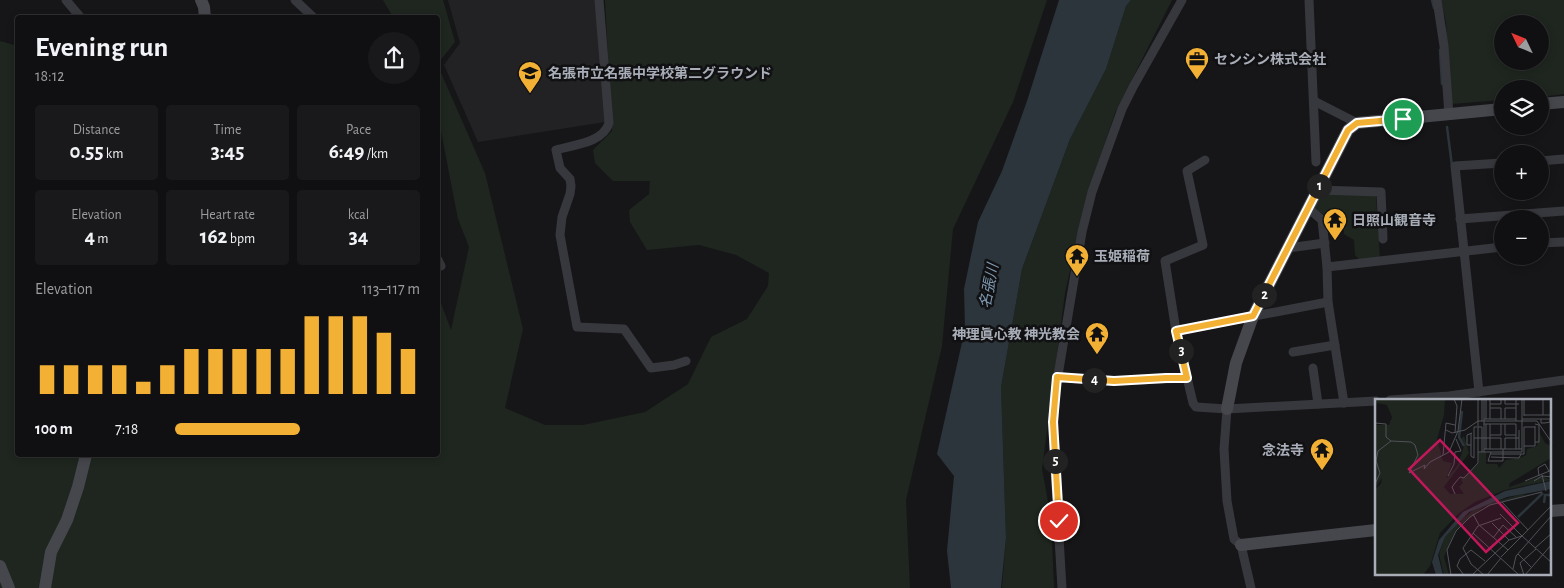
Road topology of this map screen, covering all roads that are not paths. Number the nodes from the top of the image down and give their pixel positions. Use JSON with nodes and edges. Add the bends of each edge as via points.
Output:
{"nodes":[{"id":1,"x":66,"y":0,"type":"edge"},
{"id":2,"x":201,"y":0,"type":"edge"},
{"id":3,"x":294,"y":0,"type":"edge"},
{"id":4,"x":599,"y":0,"type":"edge"},
{"id":5,"x":1182,"y":0,"type":"edge"},
{"id":6,"x":1309,"y":0,"type":"edge"},
{"id":7,"x":1437,"y":0,"type":"edge"},
{"id":8,"x":78,"y":15,"type":"edge"},
{"id":9,"x":204,"y":15,"type":"edge"},
{"id":10,"x":311,"y":15,"type":"edge"},
{"id":11,"x":1314,"y":101,"type":"junction"},
{"id":12,"x":1564,"y":102,"type":"edge"},
{"id":13,"x":1549,"y":103,"type":"edge"},
{"id":14,"x":1494,"y":110,"type":"edge"},
{"id":15,"x":1450,"y":115,"type":"junction"},
{"id":16,"x":1357,"y":123,"type":"junction"},
{"id":17,"x":1564,"y":159,"type":"edge"},
{"id":18,"x":1205,"y":160,"type":"dead end"},
{"id":19,"x":1549,"y":160,"type":"edge"},
{"id":20,"x":1316,"y":162,"type":"dead end"},
{"id":21,"x":1494,"y":164,"type":"edge"},
{"id":22,"x":1564,"y":165,"type":"edge"},
{"id":23,"x":1317,"y":190,"type":"junction"},
{"id":24,"x":1308,"y":208,"type":"junction"},
{"id":25,"x":1564,"y":211,"type":"edge"},
{"id":26,"x":1460,"y":219,"type":"junction"},
{"id":27,"x":1383,"y":239,"type":"dead end"},
{"id":28,"x":1564,"y":242,"type":"edge"},
{"id":29,"x":1325,"y":243,"type":"junction"},
{"id":30,"x":1549,"y":243,"type":"edge"},
{"id":31,"x":1288,"y":248,"type":"junction"},
{"id":32,"x":1494,"y":248,"type":"edge"},
{"id":33,"x":1463,"y":252,"type":"junction"},
{"id":34,"x":1327,"y":267,"type":"junction"},
{"id":35,"x":1328,"y":302,"type":"junction"},
{"id":36,"x":1253,"y":316,"type":"junction"},
{"id":37,"x":1176,"y":331,"type":"junction"},
{"id":38,"x":1335,"y":344,"type":"junction"},
{"id":39,"x":1293,"y":352,"type":"dead end"},
{"id":40,"x":686,"y":361,"type":"dead end"},
{"id":41,"x":1313,"y":368,"type":"dead end"},
{"id":42,"x":1057,"y":377,"type":"junction"},
{"id":43,"x":1187,"y":378,"type":"junction"},
{"id":44,"x":1564,"y":380,"type":"edge"},
{"id":45,"x":1479,"y":392,"type":"junction"},
{"id":46,"x":1401,"y":399,"type":"edge"},
{"id":47,"x":1375,"y":401,"type":"edge"},
{"id":48,"x":1344,"y":402,"type":"junction"},
{"id":49,"x":1318,"y":404,"type":"junction"},
{"id":50,"x":1227,"y":409,"type":"junction"},
{"id":51,"x":86,"y":457,"type":"edge"},
{"id":52,"x":1375,"y":530,"type":"edge"},
{"id":53,"x":1241,"y":545,"type":"junction"},
{"id":54,"x":0,"y":566,"type":"edge"},
{"id":55,"x":9,"y":588,"type":"edge"},
{"id":56,"x":45,"y":588,"type":"edge"},
{"id":57,"x":1062,"y":588,"type":"edge"},
{"id":58,"x":1251,"y":588,"type":"edge"}],
"edges":[{"from":1,"to":8,"type":"street"},
{"from":2,"to":9,"type":"street"},
{"from":3,"to":10,"type":"street"},
{"from":4,"to":40,"type":"street","via":[[608,128],[599,137],[556,150],[560,168],[570,179],[571,186],[560,236],[577,327],[624,330],[651,368]]},
{"from":5,"to":42,"type":"street","via":[[1122,109],[1092,192]]},
{"from":6,"to":11,"type":"street"},
{"from":7,"to":15,"type":"street"},
{"from":11,"to":16,"type":"street"},
{"from":11,"to":20,"type":"street"},
{"from":12,"to":13,"type":"street"},
{"from":14,"to":15,"type":"street"},
{"from":15,"to":16,"type":"street"},
{"from":16,"to":23,"type":"street","via":[[1342,137]]},
{"from":17,"to":19,"type":"street"},
{"from":17,"to":22,"type":"street"},
{"from":18,"to":37,"type":"street","via":[[1187,170],[1203,245],[1165,261]]},
{"from":21,"to":26,"type":"street","via":[[1455,166]]},
{"from":23,"to":24,"type":"street"},
{"from":23,"to":27,"type":"street","via":[[1381,192]]},
{"from":24,"to":29,"type":"street","via":[[1322,220]]},
{"from":24,"to":31,"type":"street"},
{"from":25,"to":26,"type":"street"},
{"from":26,"to":33,"type":"street"},
{"from":28,"to":30,"type":"street"},
{"from":29,"to":31,"type":"street"},
{"from":29,"to":34,"type":"street"},
{"from":31,"to":36,"type":"street"},
{"from":32,"to":33,"type":"street"},
{"from":33,"to":34,"type":"street"},
{"from":33,"to":45,"type":"street"},
{"from":34,"to":35,"type":"street"},
{"from":35,"to":36,"type":"street"},
{"from":35,"to":38,"type":"street"},
{"from":36,"to":37,"type":"street"},
{"from":36,"to":50,"type":"street","via":[[1236,363]]},
{"from":37,"to":43,"type":"street"},
{"from":38,"to":39,"type":"street"},
{"from":38,"to":48,"type":"street"},
{"from":41,"to":49,"type":"street"},
{"from":42,"to":43,"type":"street","via":[[1114,381]]},
{"from":42,"to":57,"type":"street","via":[[1053,422]]},
{"from":43,"to":50,"type":"street","via":[[1196,407]]},
{"from":44,"to":45,"type":"street"},
{"from":45,"to":46,"type":"street"},
{"from":47,"to":48,"type":"street"},
{"from":48,"to":49,"type":"street"},
{"from":49,"to":50,"type":"street"},
{"from":50,"to":53,"type":"street","via":[[1224,449],[1227,501],[1234,539]]},
{"from":51,"to":56,"type":"street","via":[[67,520],[51,552]]},
{"from":52,"to":53,"type":"street"},
{"from":53,"to":58,"type":"street"},
{"from":54,"to":55,"type":"street"}]}
